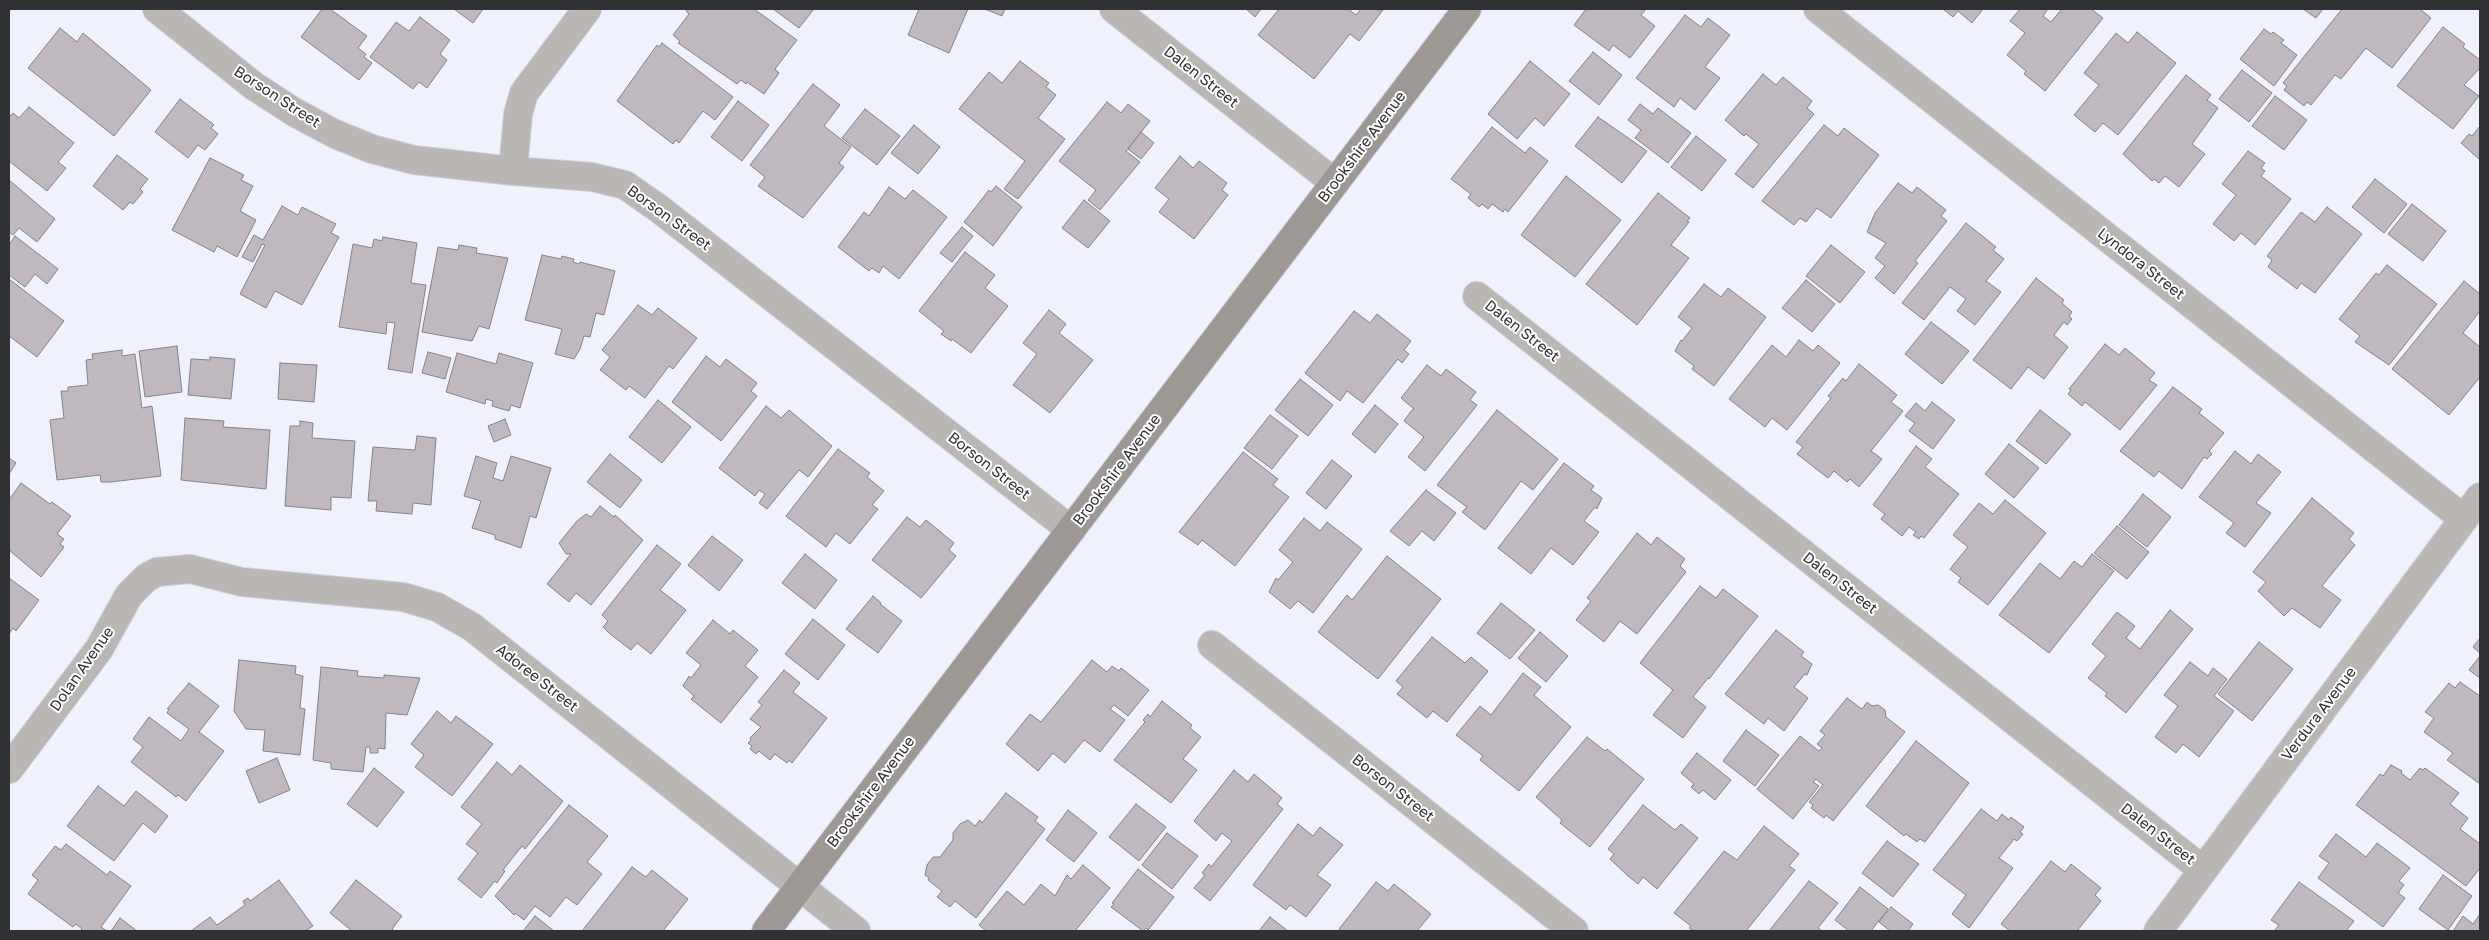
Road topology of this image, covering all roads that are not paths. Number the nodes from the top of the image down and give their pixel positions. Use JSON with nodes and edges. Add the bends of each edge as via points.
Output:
{"nodes":[{"id":1,"x":157,"y":9,"type":"edge"},
{"id":2,"x":588,"y":9,"type":"edge"},
{"id":3,"x":1114,"y":9,"type":"edge"},
{"id":4,"x":1468,"y":9,"type":"edge"},
{"id":5,"x":1818,"y":9,"type":"edge"},
{"id":6,"x":513,"y":171,"type":"junction"},
{"id":7,"x":1335,"y":182,"type":"junction"},
{"id":8,"x":1477,"y":296,"type":"dead end"},
{"id":9,"x":2480,"y":497,"type":"edge"},
{"id":10,"x":2464,"y":519,"type":"junction"},
{"id":11,"x":1072,"y":530,"type":"junction"},
{"id":12,"x":157,"y":572,"type":"joint"},
{"id":13,"x":1212,"y":645,"type":"dead end"},
{"id":14,"x":9,"y":769,"type":"edge"},
{"id":15,"x":2203,"y":870,"type":"junction"},
{"id":16,"x":799,"y":886,"type":"junction"},
{"id":17,"x":766,"y":931,"type":"edge"},
{"id":18,"x":856,"y":931,"type":"edge"},
{"id":19,"x":1574,"y":931,"type":"edge"},
{"id":20,"x":2158,"y":931,"type":"edge"}],
"edges":[{"from":1,"to":6,"type":"street","name":"Borson Street","via":[[254,86],[335,134],[372,149],[414,160]]},
{"from":2,"to":6,"type":"street","via":[[524,93],[518,114]]},
{"from":3,"to":7,"type":"street","name":"Dalen Street"},
{"from":4,"to":7,"type":"street","name":"Brookshire Avenue"},
{"from":5,"to":10,"type":"street","name":"Lyndora Street"},
{"from":6,"to":11,"type":"street","name":"Borson Street","via":[[592,177],[625,185],[641,195]]},
{"from":7,"to":11,"type":"street","name":"Brookshire Avenue"},
{"from":8,"to":15,"type":"street","name":"Dalen Street"},
{"from":9,"to":10,"type":"street","name":"Verdura Avenue"},
{"from":10,"to":15,"type":"street","name":"Verdura Avenue"},
{"from":11,"to":16,"type":"street","name":"Brookshire Avenue"},
{"from":12,"to":14,"type":"street","name":"Dolan Avenue","via":[[129,594],[99,649]]},
{"from":12,"to":16,"type":"street","name":"Adoree Street","via":[[190,569],[242,582],[403,597],[437,607],[472,627]]},
{"from":13,"to":19,"type":"street","name":"Borson Street"},
{"from":15,"to":20,"type":"street","name":"Verdura Avenue"},
{"from":16,"to":17,"type":"street","name":"Brookshire Avenue"},
{"from":16,"to":18,"type":"street","name":"Adoree Street"}]}
